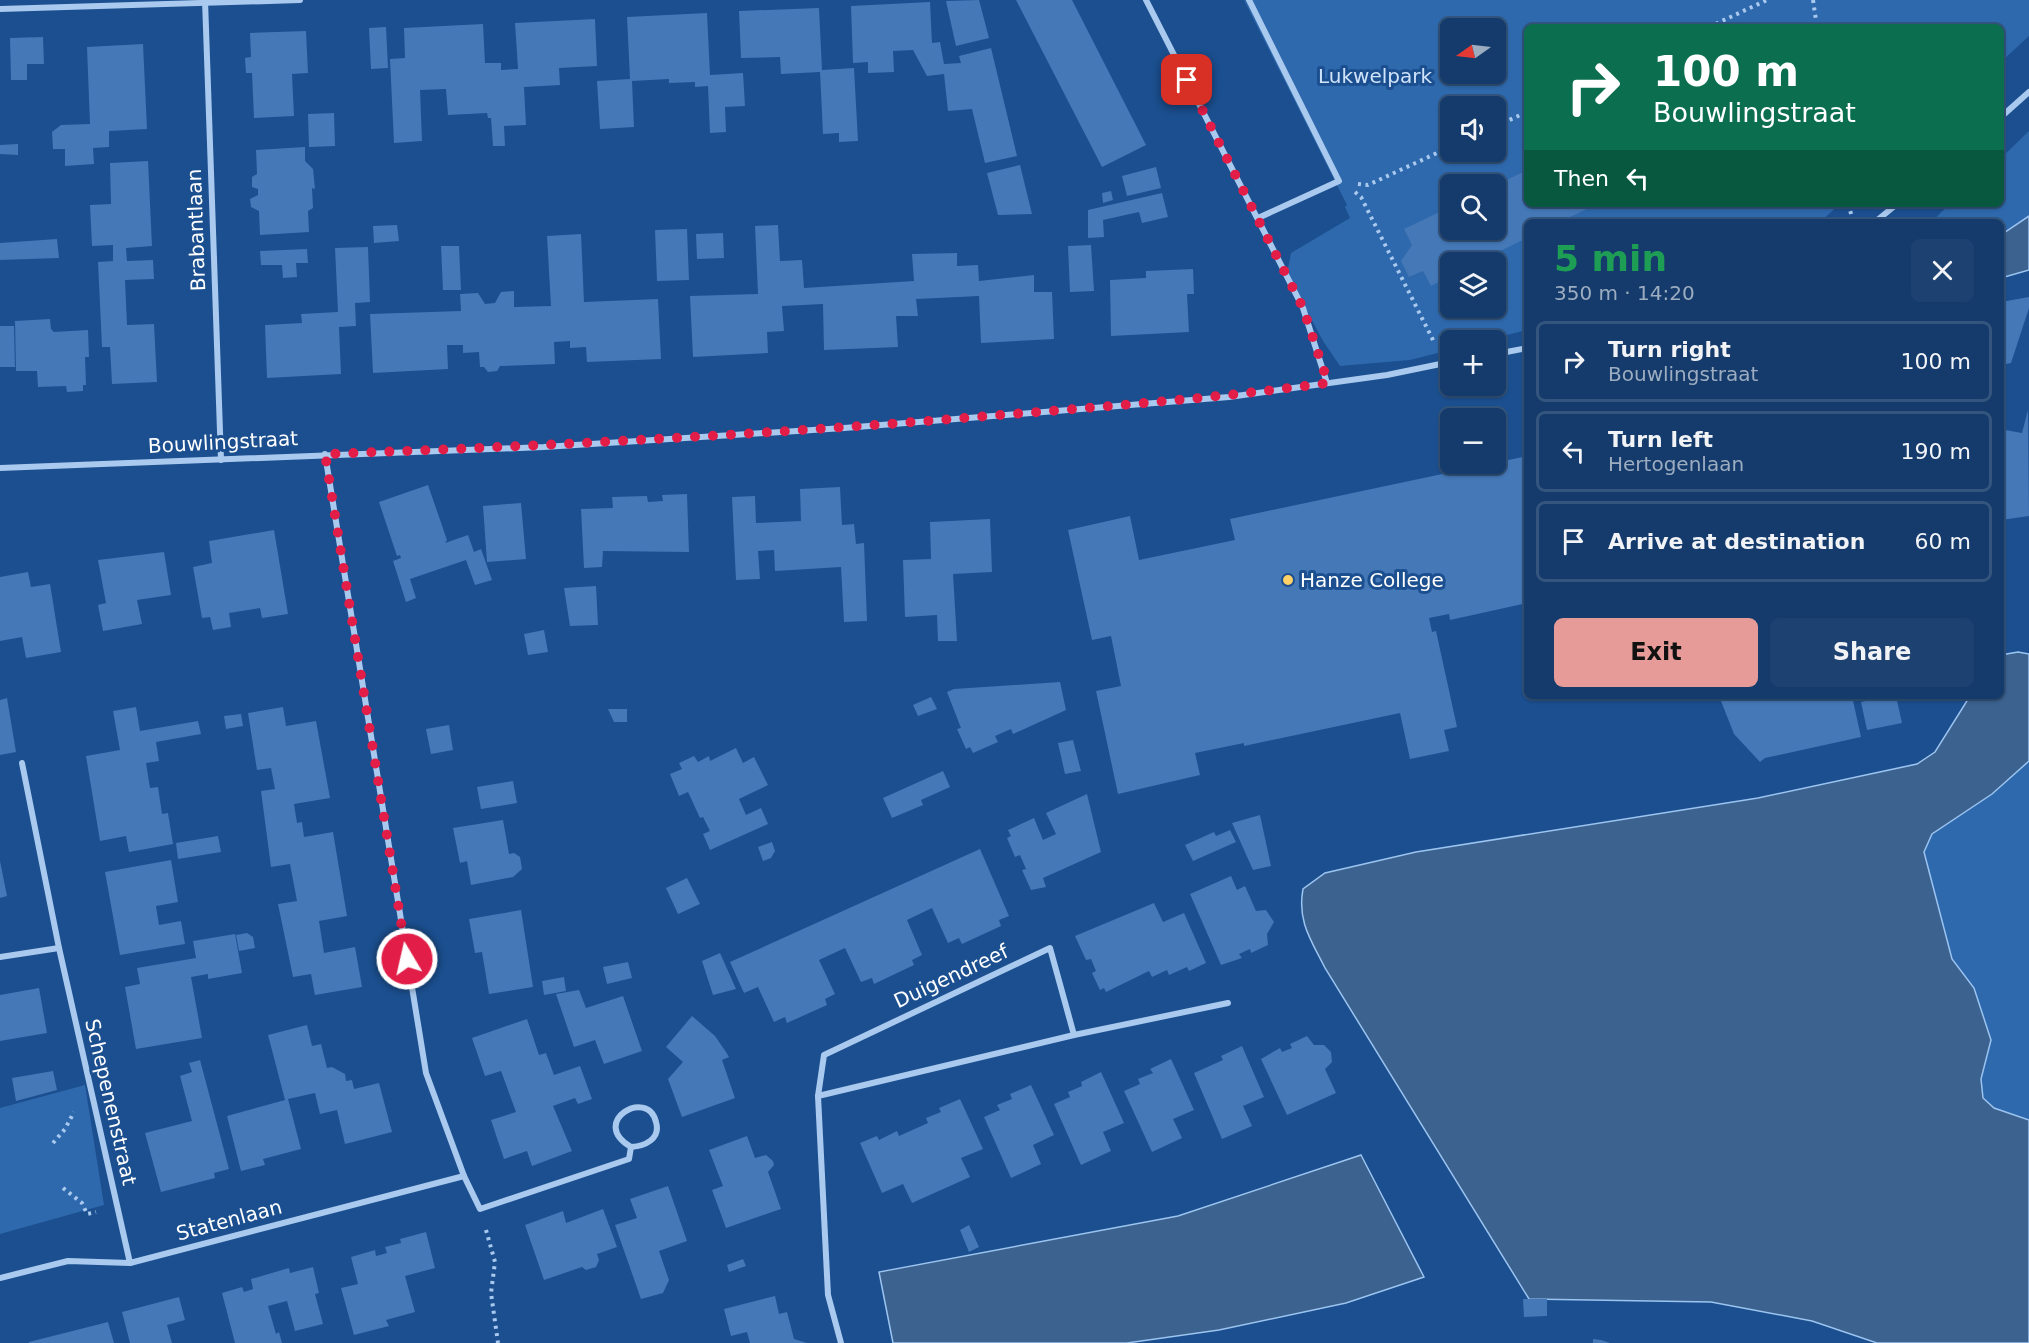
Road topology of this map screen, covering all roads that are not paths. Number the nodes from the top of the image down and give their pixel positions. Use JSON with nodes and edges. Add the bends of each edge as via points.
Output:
{"nodes":[{"id":1,"x":300,"y":0,"type":"edge"},
{"id":2,"x":1146,"y":0,"type":"edge"},
{"id":3,"x":1249,"y":0,"type":"edge"},
{"id":4,"x":205,"y":2,"type":"edge"},
{"id":5,"x":0,"y":9,"type":"edge"},
{"id":6,"x":2029,"y":92,"type":"edge"},
{"id":7,"x":2004,"y":114,"type":"edge"},
{"id":8,"x":1893,"y":207,"type":"edge"},
{"id":9,"x":1258,"y":218,"type":"junction"},
{"id":10,"x":1879,"y":219,"type":"edge"},
{"id":11,"x":1524,"y":349,"type":"edge"},
{"id":12,"x":1506,"y":352,"type":"edge"},
{"id":13,"x":1440,"y":364,"type":"edge"},
{"id":14,"x":1328,"y":383,"type":"junction"},
{"id":15,"x":325,"y":454,"type":"junction"},
{"id":16,"x":221,"y":460,"type":"junction"},
{"id":17,"x":0,"y":468,"type":"edge"},
{"id":18,"x":22,"y":764,"type":"dead end"},
{"id":19,"x":59,"y":948,"type":"junction"},
{"id":20,"x":0,"y":957,"type":"edge"},
{"id":21,"x":1228,"y":1002,"type":"dead end"},
{"id":22,"x":1074,"y":1035,"type":"junction"},
{"id":23,"x":818,"y":1096,"type":"junction"},
{"id":24,"x":631,"y":1147,"type":"junction"},
{"id":25,"x":464,"y":1176,"type":"junction"},
{"id":26,"x":130,"y":1263,"type":"junction"},
{"id":27,"x":0,"y":1278,"type":"edge"},
{"id":28,"x":840,"y":1343,"type":"edge"}],
"edges":[{"from":1,"to":4,"type":"street"},
{"from":2,"to":9,"type":"street"},
{"from":3,"to":9,"type":"street","via":[[1339,181]]},
{"from":4,"to":5,"type":"street"},
{"from":4,"to":16,"type":"street","name":"Brabantlaan"},
{"from":6,"to":7,"type":"street"},
{"from":8,"to":10,"type":"street"},
{"from":9,"to":14,"type":"street","via":[[1303,308]]},
{"from":11,"to":12,"type":"street"},
{"from":13,"to":14,"type":"street","name":"Bouwlingstraat"},
{"from":14,"to":15,"type":"street","name":"Bouwlingstraat","via":[[1229,397],[844,428],[544,447]]},
{"from":15,"to":16,"type":"street","name":"Bouwlingstraat"},
{"from":15,"to":25,"type":"street","via":[[426,1073]]},
{"from":16,"to":17,"type":"street","name":"Bouwlingstraat"},
{"from":18,"to":19,"type":"street","name":"Schepenenstraat"},
{"from":19,"to":20,"type":"street"},
{"from":19,"to":26,"type":"street","name":"Schepenenstraat"},
{"from":21,"to":22,"type":"street"},
{"from":22,"to":23,"type":"street"},
{"from":22,"to":23,"type":"street","name":"Duigendreef","via":[[1050,948],[824,1055]]},
{"from":23,"to":28,"type":"street","name":"Duigendreef","via":[[828,1295]]},
{"from":24,"to":24,"type":"street","via":[[621,1141],[617,1120],[623,1111],[643,1107],[656,1121],[656,1131],[643,1147]]},
{"from":24,"to":25,"type":"street","via":[[629,1159],[480,1209]]},
{"from":25,"to":26,"type":"street","name":"Statenlaan"},
{"from":26,"to":27,"type":"street","name":"Statenlaan","via":[[68,1261]]}]}
